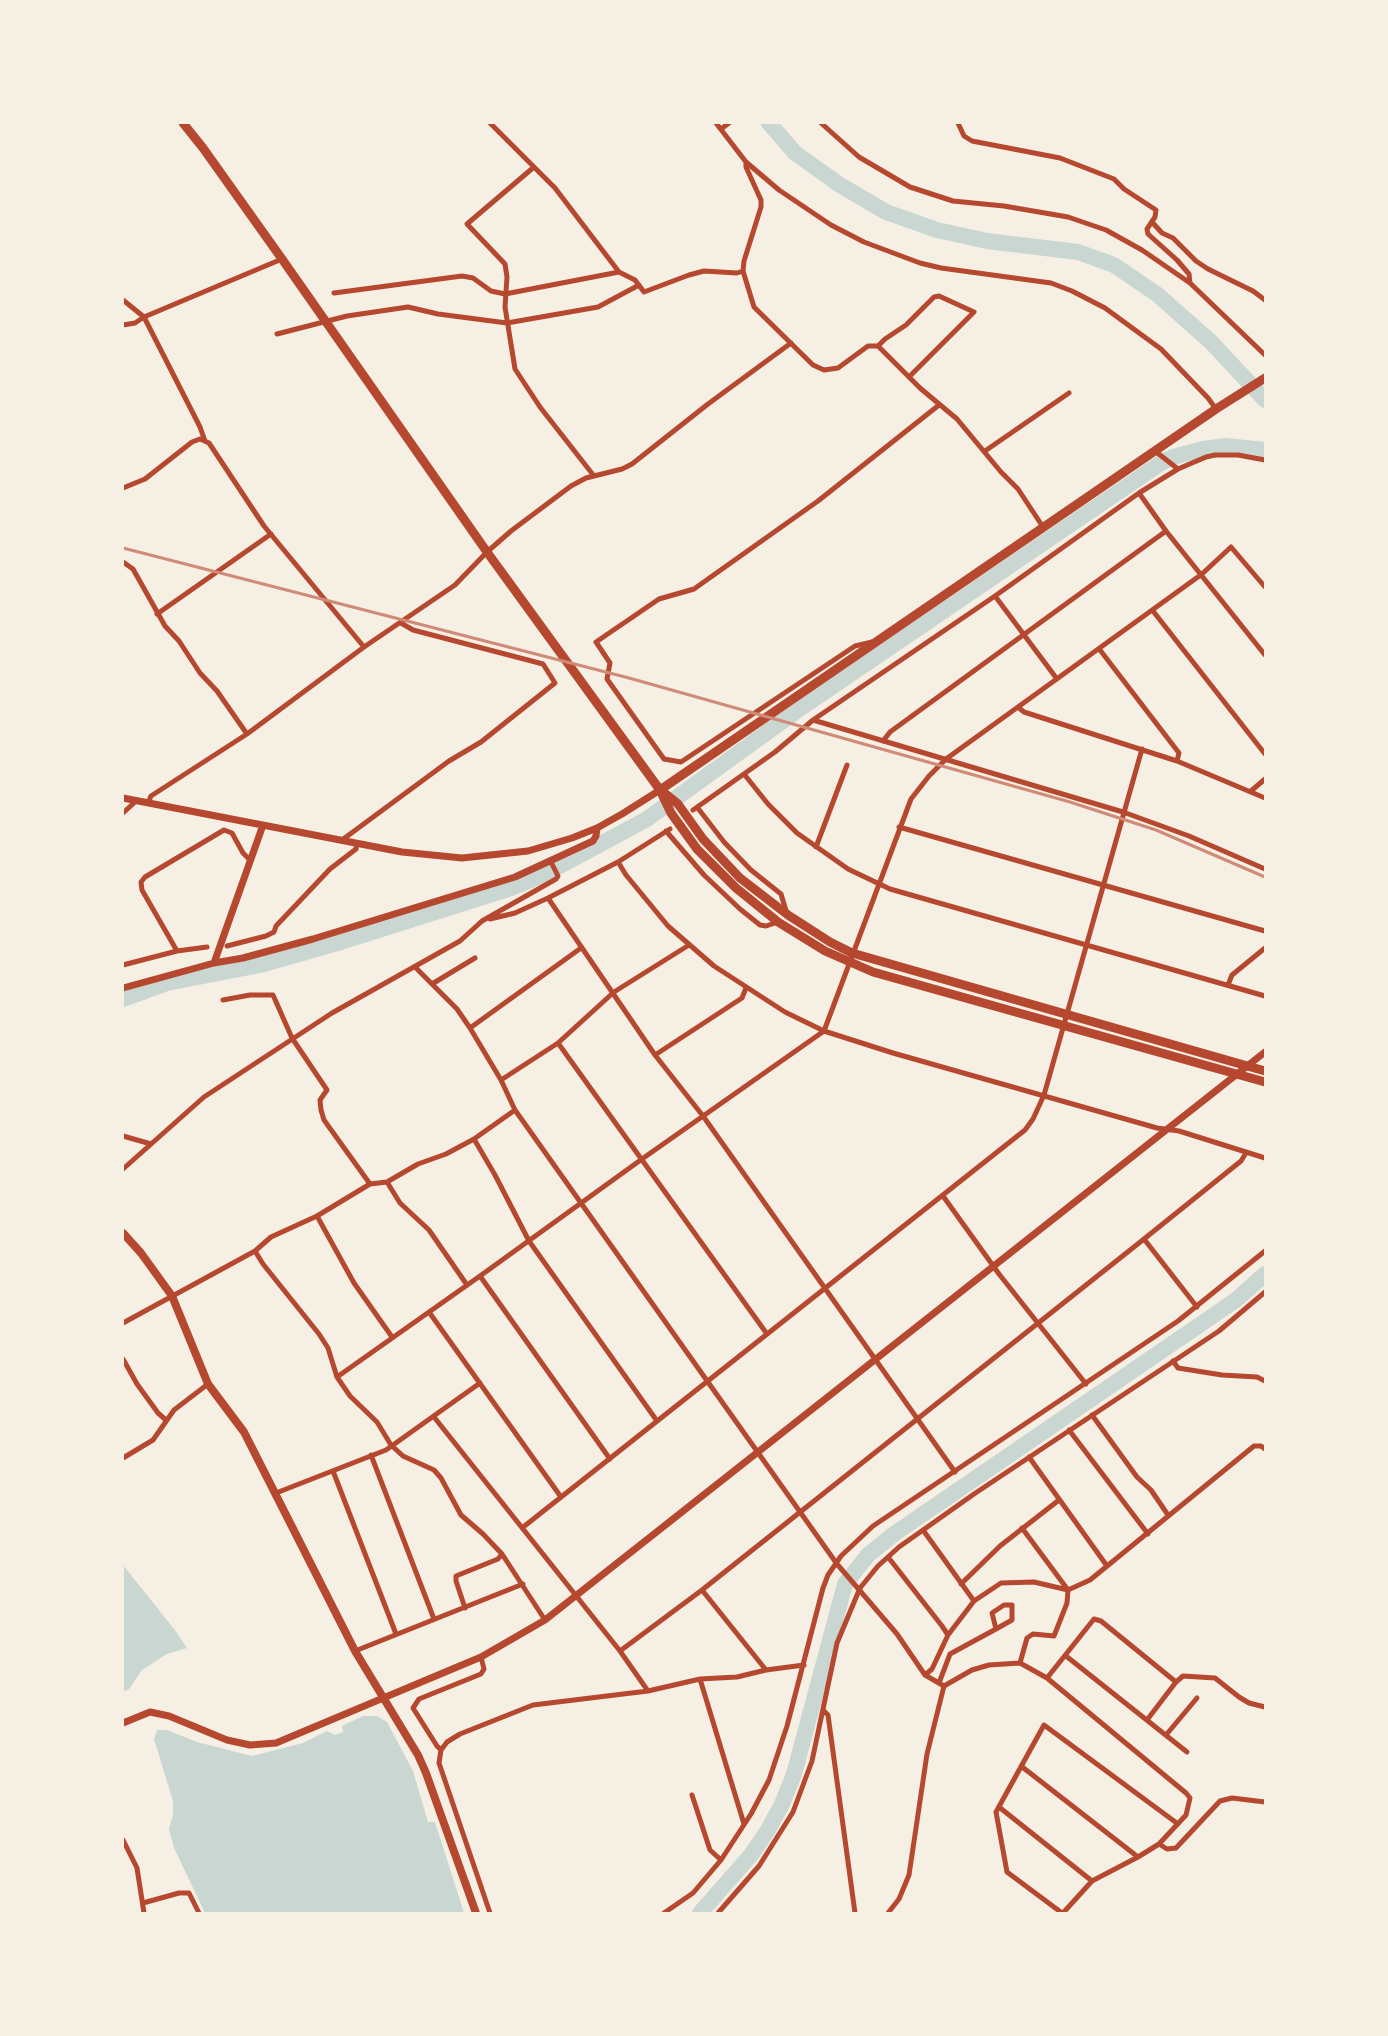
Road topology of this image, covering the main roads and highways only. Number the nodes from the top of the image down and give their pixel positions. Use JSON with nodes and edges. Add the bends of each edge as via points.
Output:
{"nodes":[{"id":1,"x":183,"y":123,"type":"edge"},
{"id":2,"x":1265,"y":378,"type":"edge"},
{"id":3,"x":660,"y":790,"type":"junction"},
{"id":4,"x":667,"y":798,"type":"junction"},
{"id":5,"x":851,"y":958,"type":"junction"},
{"id":6,"x":1064,"y":1020,"type":"junction"},
{"id":7,"x":1265,"y":1071,"type":"edge"},
{"id":8,"x":1265,"y":1082,"type":"edge"},
{"id":9,"x":123,"y":1233,"type":"edge"},
{"id":10,"x":476,"y":1913,"type":"edge"}],
"edges":[{"from":1,"to":3,"type":"highway"},
{"from":2,"to":3,"type":"highway"},
{"from":3,"to":4,"type":"highway"},
{"from":4,"to":5,"type":"highway","via":[[678,804],[703,839],[740,878]]},
{"from":4,"to":5,"type":"highway","via":[[669,810],[697,849],[736,888],[778,922],[825,951]]},
{"from":5,"to":6,"type":"highway","via":[[873,972]]},
{"from":6,"to":7,"type":"highway"},
{"from":6,"to":8,"type":"highway"},
{"from":9,"to":10,"type":"main road","via":[[171,1296],[207,1384],[244,1432],[355,1651],[408,1738],[426,1773]]}]}
